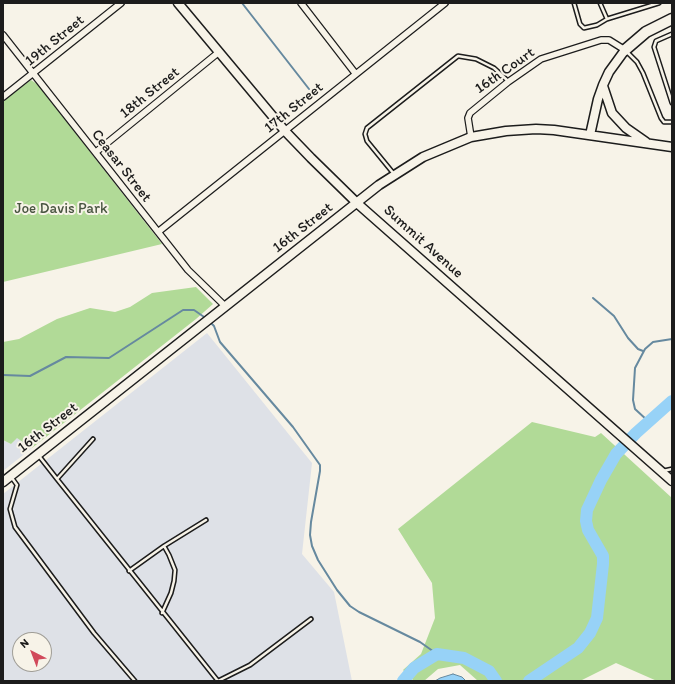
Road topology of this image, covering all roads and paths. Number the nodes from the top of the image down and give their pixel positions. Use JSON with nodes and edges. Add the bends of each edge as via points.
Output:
{"nodes":[{"id":1,"x":121,"y":3,"type":"edge"},
{"id":2,"x":178,"y":3,"type":"edge"},
{"id":3,"x":301,"y":3,"type":"edge"},
{"id":4,"x":445,"y":3,"type":"edge"},
{"id":5,"x":574,"y":3,"type":"edge"},
{"id":6,"x":600,"y":3,"type":"edge"},
{"id":7,"x":659,"y":3,"type":"edge"},
{"id":8,"x":606,"y":19,"type":"junction"},
{"id":9,"x":672,"y":19,"type":"edge"},
{"id":10,"x":672,"y":34,"type":"edge"},
{"id":11,"x":3,"y":35,"type":"edge"},
{"id":12,"x":625,"y":50,"type":"junction"},
{"id":13,"x":219,"y":52,"type":"junction"},
{"id":14,"x":33,"y":73,"type":"junction"},
{"id":15,"x":355,"y":73,"type":"junction"},
{"id":16,"x":508,"y":82,"type":"junction"},
{"id":17,"x":603,"y":85,"type":"junction"},
{"id":18,"x":3,"y":97,"type":"edge"},
{"id":19,"x":672,"y":103,"type":"edge"},
{"id":20,"x":672,"y":122,"type":"edge"},
{"id":21,"x":286,"y":131,"type":"junction"},
{"id":22,"x":590,"y":135,"type":"junction"},
{"id":23,"x":471,"y":137,"type":"junction"},
{"id":24,"x":649,"y":144,"type":"junction"},
{"id":25,"x":672,"y":147,"type":"edge"},
{"id":26,"x":96,"y":152,"type":"junction"},
{"id":27,"x":394,"y":174,"type":"junction"},
{"id":28,"x":358,"y":203,"type":"junction"},
{"id":29,"x":158,"y":232,"type":"junction"},
{"id":30,"x":225,"y":306,"type":"junction"},
{"id":31,"x":93,"y":439,"type":"dead end"},
{"id":32,"x":38,"y":454,"type":"junction"},
{"id":33,"x":672,"y":469,"type":"edge"},
{"id":34,"x":661,"y":472,"type":"junction"},
{"id":35,"x":10,"y":476,"type":"junction"},
{"id":36,"x":57,"y":479,"type":"junction"},
{"id":37,"x":672,"y":481,"type":"edge"},
{"id":38,"x":3,"y":482,"type":"edge"},
{"id":39,"x":206,"y":520,"type":"dead end"},
{"id":40,"x":164,"y":546,"type":"junction"},
{"id":41,"x":129,"y":571,"type":"junction"},
{"id":42,"x":162,"y":613,"type":"junction"},
{"id":43,"x":311,"y":619,"type":"dead end"},
{"id":44,"x":135,"y":681,"type":"edge"}],
"edges":[{"from":1,"to":14,"type":"street","name":"19th Street"},
{"from":2,"to":13,"type":"main road","name":"Summit Avenue"},
{"from":3,"to":15,"type":"street"},
{"from":4,"to":15,"type":"street","name":"17th Street"},
{"from":5,"to":8,"type":"lane","via":[[580,24],[584,28],[597,25]]},
{"from":6,"to":8,"type":"lane"},
{"from":7,"to":8,"type":"lane"},
{"from":9,"to":12,"type":"highway","via":[[646,32]]},
{"from":10,"to":19,"type":"lane","via":[[656,41],[654,47]]},
{"from":11,"to":14,"type":"street","name":"Ceasar Street"},
{"from":12,"to":16,"type":"street","name":"16th Court","via":[[609,40],[601,40],[541,59]]},
{"from":12,"to":17,"type":"main road"},
{"from":12,"to":20,"type":"lane","via":[[637,62],[643,73],[660,118],[664,122]]},
{"from":13,"to":21,"type":"main road","name":"Summit Avenue"},
{"from":13,"to":26,"type":"street","name":"18th Street"},
{"from":14,"to":18,"type":"street","name":"19th Street"},
{"from":14,"to":26,"type":"street","name":"Ceasar Street"},
{"from":15,"to":21,"type":"street","name":"17th Street"},
{"from":16,"to":23,"type":"street","name":"16th Court","via":[[470,113],[468,118]]},
{"from":16,"to":27,"type":"lane","via":[[494,68],[476,59],[458,56],[367,128],[367,141]]},
{"from":17,"to":22,"type":"main road"},
{"from":17,"to":24,"type":"main road","via":[[612,113],[626,128]]},
{"from":21,"to":28,"type":"main road","name":"Summit Avenue"},
{"from":21,"to":29,"type":"street","name":"17th Street"},
{"from":22,"to":23,"type":"main road","name":"16th Street","via":[[536,129]]},
{"from":22,"to":24,"type":"main road","name":"16th Street"},
{"from":23,"to":27,"type":"main road","name":"16th Street","via":[[423,157]]},
{"from":24,"to":25,"type":"main road","name":"16th Street"},
{"from":26,"to":29,"type":"street","name":"Ceasar Street"},
{"from":27,"to":28,"type":"main road","name":"16th Street"},
{"from":28,"to":30,"type":"main road","name":"16th Street"},
{"from":28,"to":34,"type":"main road","name":"Summit Avenue"},
{"from":29,"to":30,"type":"street","name":"Ceasar Street","via":[[188,270]]},
{"from":30,"to":32,"type":"main road","name":"16th Street"},
{"from":31,"to":36,"type":"lane"},
{"from":32,"to":35,"type":"main road","name":"16th Street"},
{"from":32,"to":36,"type":"lane"},
{"from":33,"to":34,"type":"lane"},
{"from":34,"to":37,"type":"main road","name":"Summit Avenue"},
{"from":35,"to":38,"type":"main road","name":"16th Street"},
{"from":35,"to":44,"type":"lane","via":[[17,485],[10,509],[15,527],[94,633]]},
{"from":36,"to":41,"type":"lane"},
{"from":39,"to":40,"type":"lane"},
{"from":40,"to":41,"type":"lane"},
{"from":40,"to":42,"type":"lane","via":[[175,570],[171,593]]},
{"from":41,"to":42,"type":"lane"},
{"from":42,"to":43,"type":"lane","via":[[218,681],[250,666]]}]}
